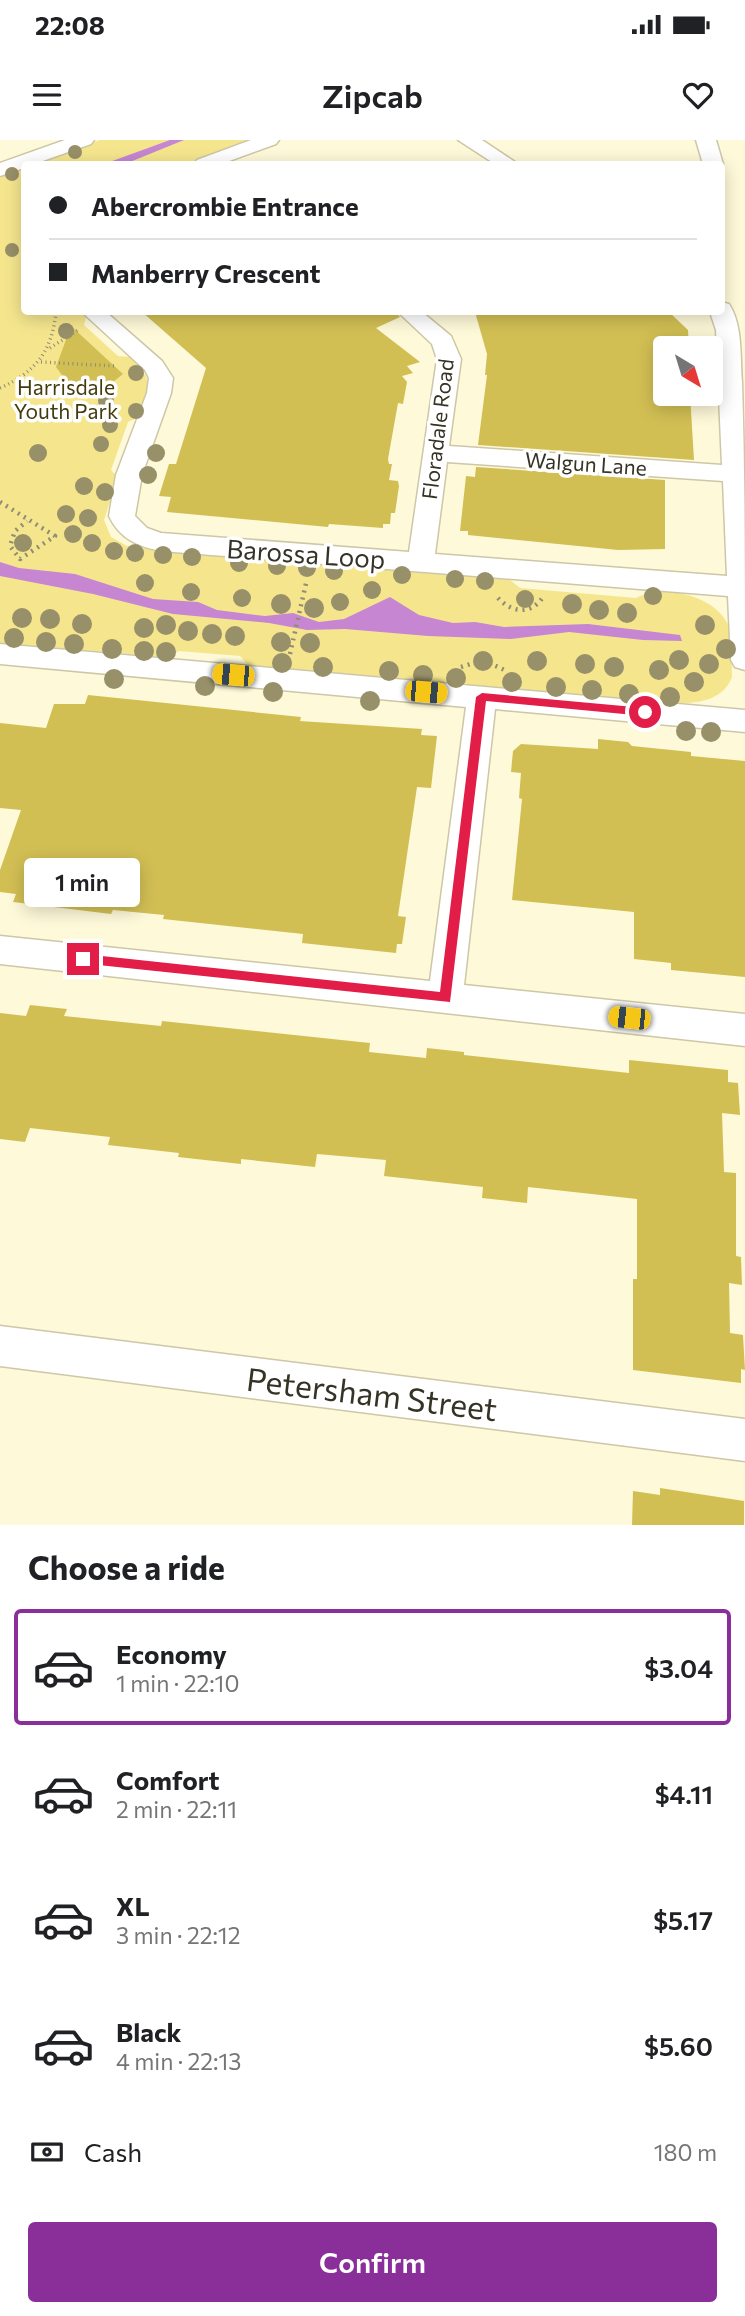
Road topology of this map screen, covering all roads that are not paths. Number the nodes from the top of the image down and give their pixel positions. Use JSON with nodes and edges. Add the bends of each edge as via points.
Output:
{"nodes":[{"id":1,"x":84,"y":140,"type":"edge"},
{"id":2,"x":269,"y":140,"type":"edge"},
{"id":3,"x":468,"y":140,"type":"edge"},
{"id":4,"x":706,"y":140,"type":"edge"},
{"id":5,"x":25,"y":161,"type":"edge"},
{"id":6,"x":214,"y":161,"type":"edge"},
{"id":7,"x":503,"y":161,"type":"edge"},
{"id":8,"x":712,"y":161,"type":"edge"},
{"id":9,"x":21,"y":162,"type":"edge"},
{"id":10,"x":0,"y":170,"type":"edge"},
{"id":11,"x":414,"y":315,"type":"edge"},
{"id":12,"x":87,"y":320,"type":"edge"},
{"id":13,"x":731,"y":323,"type":"edge"},
{"id":14,"x":437,"y":453,"type":"junction"},
{"id":15,"x":735,"y":474,"type":"junction"},
{"id":16,"x":421,"y":562,"type":"junction"},
{"id":17,"x":740,"y":587,"type":"junction"},
{"id":18,"x":0,"y":653,"type":"edge"},
{"id":19,"x":745,"y":660,"type":"edge"},
{"id":20,"x":482,"y":697,"type":"junction"},
{"id":21,"x":745,"y":720,"type":"edge"},
{"id":22,"x":0,"y":950,"type":"edge"},
{"id":23,"x":445,"y":998,"type":"junction"},
{"id":24,"x":745,"y":1030,"type":"edge"},
{"id":25,"x":0,"y":1346,"type":"edge"},
{"id":26,"x":745,"y":1440,"type":"edge"}],
"edges":[{"from":1,"to":5,"type":"street"},
{"from":2,"to":6,"type":"street"},
{"from":3,"to":7,"type":"street"},
{"from":4,"to":8,"type":"street"},
{"from":9,"to":10,"type":"street"},
{"from":11,"to":14,"type":"street","name":"Floradale Road","via":[[437,334],[448,351]]},
{"from":12,"to":16,"type":"street","name":"Barossa Loop","via":[[150,362],[160,377],[159,393],[120,502],[122,518],[133,531],[161,542]]},
{"from":13,"to":15,"type":"street"},
{"from":14,"to":15,"type":"street","name":"Walgun Lane"},
{"from":14,"to":16,"type":"street","name":"Floradale Road"},
{"from":15,"to":17,"type":"street"},
{"from":16,"to":17,"type":"street","name":"Barossa Loop"},
{"from":17,"to":19,"type":"street"},
{"from":18,"to":20,"type":"street"},
{"from":20,"to":21,"type":"street"},
{"from":20,"to":23,"type":"street"},
{"from":22,"to":23,"type":"street"},
{"from":23,"to":24,"type":"street"},
{"from":25,"to":26,"type":"street","name":"Petersham Street"}]}
